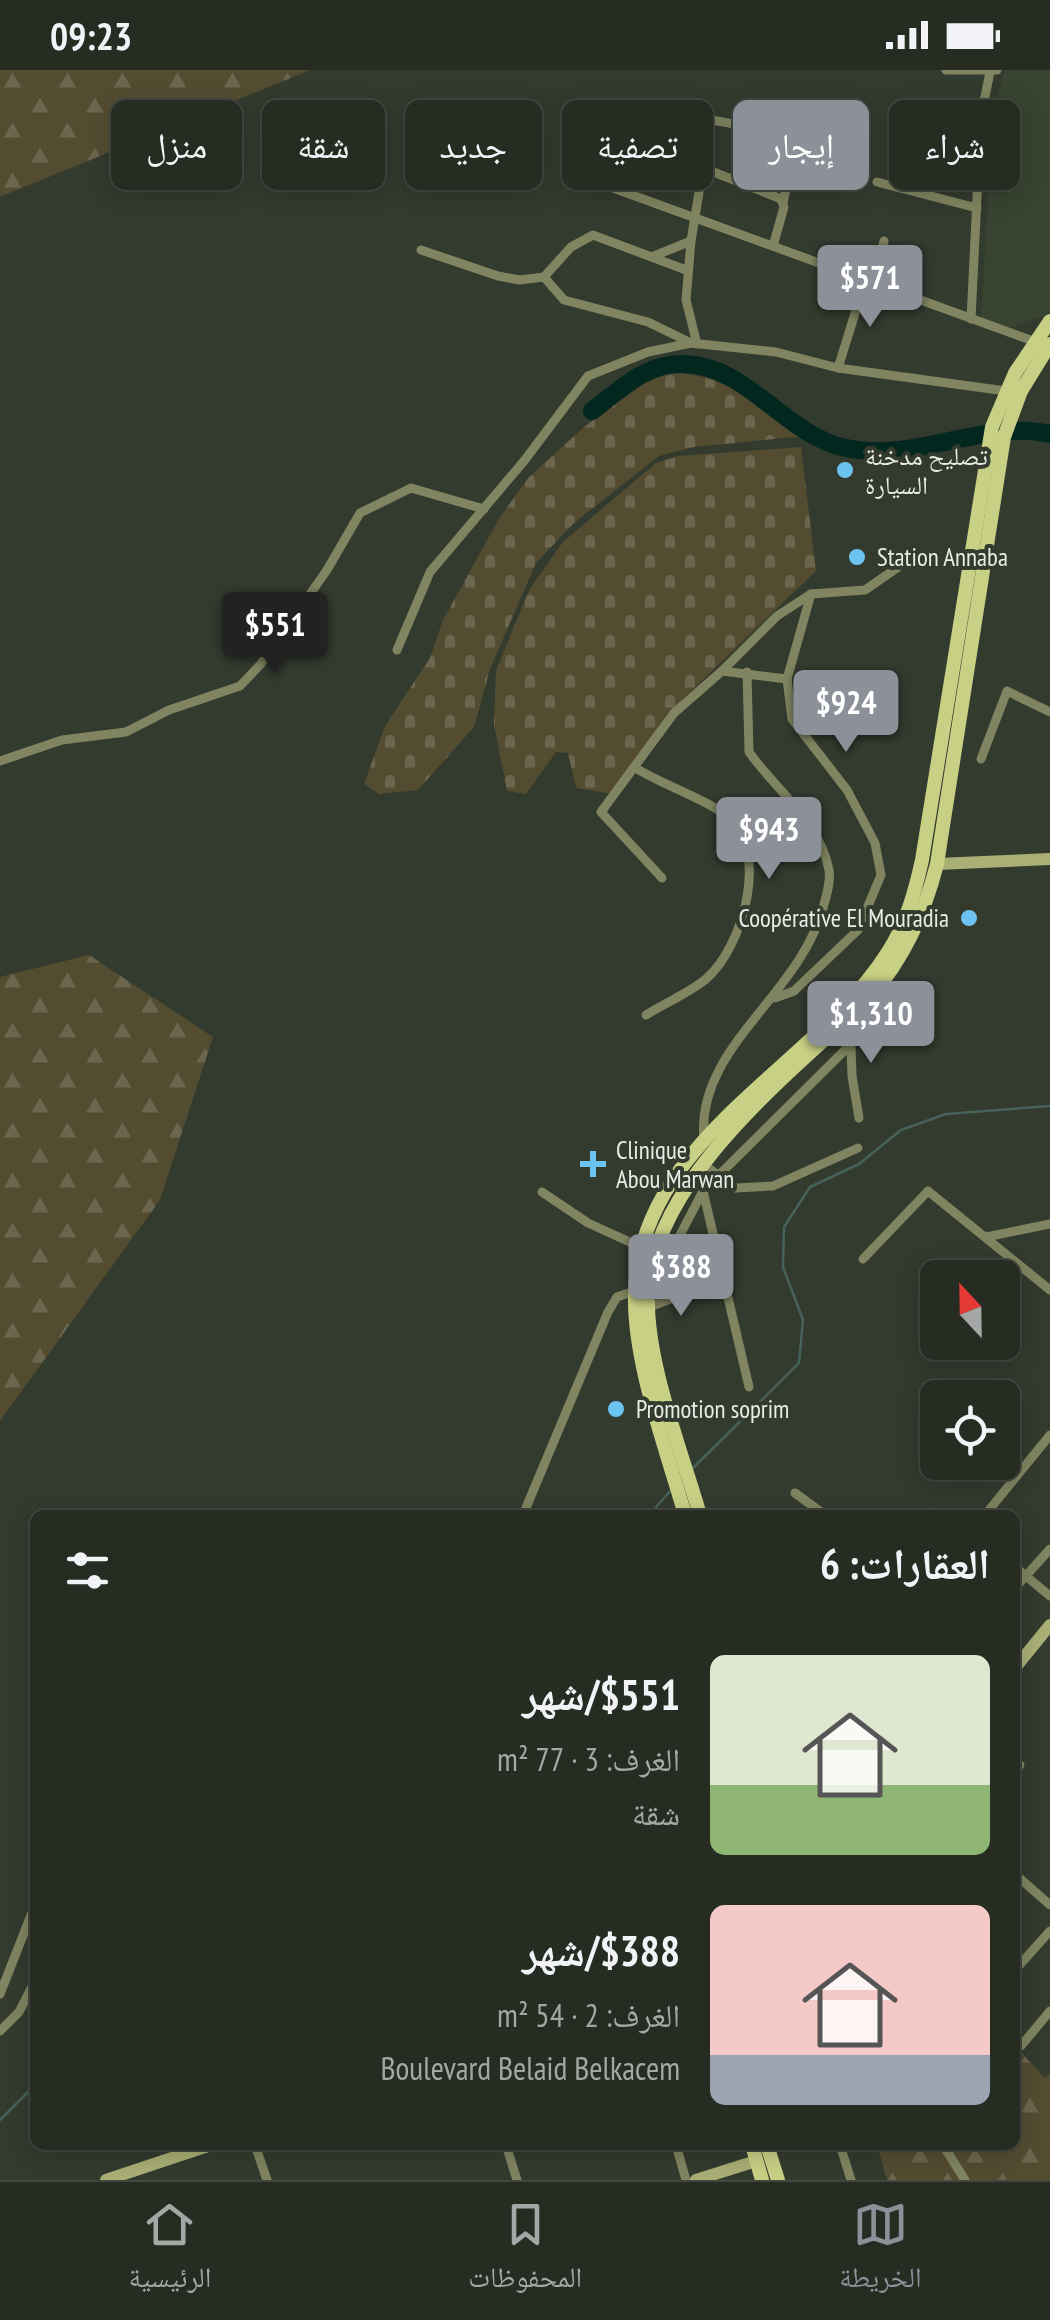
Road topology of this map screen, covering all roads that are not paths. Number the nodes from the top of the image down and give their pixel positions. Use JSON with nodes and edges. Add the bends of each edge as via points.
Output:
{"nodes":[{"id":1,"x":946,"y":70,"type":"edge"},
{"id":2,"x":994,"y":71,"type":"edge"},
{"id":3,"x":713,"y":172,"type":"edge"},
{"id":4,"x":878,"y":182,"type":"dead end"},
{"id":5,"x":620,"y":190,"type":"edge"},
{"id":6,"x":701,"y":190,"type":"edge"},
{"id":7,"x":786,"y":190,"type":"edge"},
{"id":8,"x":783,"y":202,"type":"junction"},
{"id":9,"x":976,"y":208,"type":"junction"},
{"id":10,"x":698,"y":216,"type":"junction"},
{"id":11,"x":691,"y":241,"type":"junction"},
{"id":12,"x":884,"y":241,"type":"dead end"},
{"id":13,"x":773,"y":246,"type":"junction"},
{"id":14,"x":421,"y":250,"type":"dead end"},
{"id":15,"x":654,"y":256,"type":"junction"},
{"id":16,"x":686,"y":270,"type":"junction"},
{"id":17,"x":544,"y":276,"type":"junction"},
{"id":18,"x":870,"y":282,"type":"junction"},
{"id":19,"x":971,"y":319,"type":"junction"},
{"id":20,"x":1050,"y":321,"type":"edge"},
{"id":21,"x":1043,"y":343,"type":"edge"},
{"id":22,"x":694,"y":344,"type":"junction"},
{"id":23,"x":838,"y":368,"type":"junction"},
{"id":24,"x":1006,"y":391,"type":"junction"},
{"id":25,"x":995,"y":435,"type":"junction"},
{"id":26,"x":484,"y":509,"type":"junction"},
{"id":27,"x":975,"y":564,"type":"junction"},
{"id":28,"x":811,"y":594,"type":"junction"},
{"id":29,"x":397,"y":650,"type":"dead end"},
{"id":30,"x":722,"y":671,"type":"junction"},
{"id":31,"x":748,"y":672,"type":"junction"},
{"id":32,"x":787,"y":679,"type":"junction"},
{"id":33,"x":1050,"y":712,"type":"edge"},
{"id":34,"x":981,"y":759,"type":"dead end"},
{"id":35,"x":0,"y":761,"type":"edge"},
{"id":36,"x":634,"y":767,"type":"junction"},
{"id":37,"x":1050,"y":859,"type":"edge"},
{"id":38,"x":936,"y":864,"type":"junction"},
{"id":39,"x":662,"y":878,"type":"dead end"},
{"id":40,"x":775,"y":998,"type":"junction"},
{"id":41,"x":646,"y":1015,"type":"dead end"},
{"id":42,"x":850,"y":1017,"type":"junction"},
{"id":43,"x":850,"y":1044,"type":"junction"},
{"id":44,"x":859,"y":1118,"type":"dead end"},
{"id":45,"x":704,"y":1140,"type":"junction"},
{"id":46,"x":858,"y":1148,"type":"dead end"},
{"id":47,"x":704,"y":1164,"type":"junction"},
{"id":48,"x":718,"y":1178,"type":"junction"},
{"id":49,"x":703,"y":1191,"type":"junction"},
{"id":50,"x":542,"y":1192,"type":"dead end"},
{"id":51,"x":1050,"y":1224,"type":"edge"},
{"id":52,"x":986,"y":1237,"type":"junction"},
{"id":53,"x":643,"y":1248,"type":"junction"},
{"id":54,"x":716,"y":1251,"type":"junction"},
{"id":55,"x":863,"y":1260,"type":"dead end"},
{"id":56,"x":660,"y":1263,"type":"junction"},
{"id":57,"x":714,"y":1282,"type":"dead end"},
{"id":58,"x":642,"y":1289,"type":"junction"},
{"id":59,"x":1050,"y":1290,"type":"edge"},
{"id":60,"x":642,"y":1308,"type":"junction"},
{"id":61,"x":748,"y":1387,"type":"dead end"},
{"id":62,"x":1050,"y":1435,"type":"edge"},
{"id":63,"x":795,"y":1492,"type":"dead end"},
{"id":64,"x":687,"y":1495,"type":"junction"},
{"id":65,"x":525,"y":1510,"type":"edge"},
{"id":66,"x":686,"y":1510,"type":"edge"},
{"id":67,"x":697,"y":1510,"type":"edge"},
{"id":68,"x":818,"y":1510,"type":"edge"},
{"id":69,"x":989,"y":1510,"type":"edge"},
{"id":70,"x":1050,"y":1549,"type":"edge"},
{"id":71,"x":1020,"y":1571,"type":"edge"},
{"id":72,"x":1026,"y":1576,"type":"junction"},
{"id":73,"x":1020,"y":1583,"type":"edge"},
{"id":74,"x":1050,"y":1596,"type":"edge"},
{"id":75,"x":1050,"y":1625,"type":"edge"},
{"id":76,"x":1020,"y":1662,"type":"edge"},
{"id":77,"x":1020,"y":1878,"type":"edge"},
{"id":78,"x":1050,"y":1904,"type":"edge"},
{"id":79,"x":30,"y":1918,"type":"edge"},
{"id":80,"x":1050,"y":1931,"type":"edge"},
{"id":81,"x":1020,"y":1964,"type":"edge"},
{"id":82,"x":30,"y":1990,"type":"edge"},
{"id":83,"x":0,"y":1994,"type":"edge"},
{"id":84,"x":1050,"y":2011,"type":"edge"},
{"id":85,"x":0,"y":2032,"type":"edge"},
{"id":86,"x":1021,"y":2046,"type":"dead end"},
{"id":87,"x":196,"y":2150,"type":"edge"},
{"id":88,"x":256,"y":2150,"type":"edge"},
{"id":89,"x":508,"y":2150,"type":"edge"},
{"id":90,"x":677,"y":2150,"type":"edge"},
{"id":91,"x":753,"y":2150,"type":"edge"},
{"id":92,"x":769,"y":2150,"type":"edge"},
{"id":93,"x":841,"y":2150,"type":"edge"},
{"id":94,"x":946,"y":2150,"type":"edge"},
{"id":95,"x":756,"y":2161,"type":"junction"},
{"id":96,"x":106,"y":2180,"type":"edge"},
{"id":97,"x":267,"y":2180,"type":"edge"},
{"id":98,"x":517,"y":2180,"type":"edge"},
{"id":99,"x":686,"y":2180,"type":"edge"},
{"id":100,"x":696,"y":2180,"type":"edge"},
{"id":101,"x":762,"y":2180,"type":"edge"},
{"id":102,"x":778,"y":2180,"type":"edge"},
{"id":103,"x":850,"y":2180,"type":"edge"},
{"id":104,"x":964,"y":2180,"type":"edge"}],
"edges":[{"from":1,"to":2,"type":"street"},
{"from":2,"to":9,"type":"street","via":[[981,116]]},
{"from":3,"to":8,"type":"street"},
{"from":4,"to":9,"type":"street"},
{"from":5,"to":10,"type":"street"},
{"from":6,"to":10,"type":"street"},
{"from":7,"to":8,"type":"street"},
{"from":8,"to":13,"type":"street"},
{"from":9,"to":19,"type":"street"},
{"from":10,"to":11,"type":"street"},
{"from":10,"to":13,"type":"street"},
{"from":11,"to":15,"type":"street"},
{"from":11,"to":16,"type":"street"},
{"from":12,"to":18,"type":"street"},
{"from":13,"to":18,"type":"street"},
{"from":14,"to":17,"type":"street","via":[[498,276]]},
{"from":15,"to":16,"type":"street"},
{"from":15,"to":17,"type":"street","via":[[593,236]]},
{"from":16,"to":22,"type":"street"},
{"from":17,"to":22,"type":"street","via":[[564,300],[648,322]]},
{"from":18,"to":19,"type":"street"},
{"from":18,"to":23,"type":"street"},
{"from":19,"to":21,"type":"street"},
{"from":20,"to":21,"type":"main road"},
{"from":21,"to":24,"type":"main road"},
{"from":21,"to":25,"type":"main road"},
{"from":22,"to":23,"type":"street","via":[[776,352]]},
{"from":22,"to":26,"type":"street","via":[[648,352],[588,376]]},
{"from":23,"to":24,"type":"street"},
{"from":24,"to":25,"type":"main road"},
{"from":25,"to":27,"type":"main road"},
{"from":26,"to":29,"type":"street","via":[[430,572]]},
{"from":26,"to":35,"type":"street","via":[[399,490],[360,513],[327,570],[240,686],[126,732],[39,745]]},
{"from":27,"to":28,"type":"street","via":[[907,561],[865,590]]},
{"from":27,"to":38,"type":"main road"},
{"from":27,"to":45,"type":"main road","via":[[922,860],[903,924],[852,996]]},
{"from":28,"to":30,"type":"street","via":[[776,616]]},
{"from":28,"to":32,"type":"street"},
{"from":30,"to":31,"type":"street"},
{"from":30,"to":36,"type":"street","via":[[674,712]]},
{"from":31,"to":32,"type":"street"},
{"from":31,"to":40,"type":"street","via":[[749,752],[810,822],[830,872],[819,922]]},
{"from":32,"to":40,"type":"street","via":[[792,719],[847,790],[874,843],[880,875],[858,930],[794,991]]},
{"from":33,"to":34,"type":"street","via":[[1007,691]]},
{"from":36,"to":39,"type":"street","via":[[601,812]]},
{"from":36,"to":41,"type":"street","via":[[730,818],[748,845],[750,889],[739,926],[708,977]]},
{"from":37,"to":38,"type":"street"},
{"from":38,"to":42,"type":"main road","via":[[902,956]]},
{"from":40,"to":45,"type":"street","via":[[732,1044],[715,1074],[702,1118]]},
{"from":42,"to":43,"type":"street"},
{"from":42,"to":47,"type":"main road"},
{"from":43,"to":44,"type":"street"},
{"from":43,"to":48,"type":"street"},
{"from":45,"to":53,"type":"main road","via":[[660,1207]]},
{"from":46,"to":48,"type":"street","via":[[773,1186],[736,1188]]},
{"from":47,"to":48,"type":"street"},
{"from":47,"to":56,"type":"main road","via":[[674,1212]]},
{"from":48,"to":49,"type":"street"},
{"from":49,"to":54,"type":"street"},
{"from":49,"to":56,"type":"street"},
{"from":50,"to":53,"type":"street"},
{"from":51,"to":52,"type":"street"},
{"from":52,"to":55,"type":"street","via":[[928,1191]]},
{"from":52,"to":59,"type":"street"},
{"from":53,"to":58,"type":"main road"},
{"from":54,"to":56,"type":"street"},
{"from":54,"to":61,"type":"street"},
{"from":56,"to":58,"type":"main road"},
{"from":57,"to":60,"type":"street"},
{"from":58,"to":60,"type":"main road"},
{"from":58,"to":65,"type":"street","via":[[617,1297],[608,1312]]},
{"from":60,"to":64,"type":"main road"},
{"from":62,"to":69,"type":"street"},
{"from":63,"to":68,"type":"street"},
{"from":64,"to":66,"type":"main road"},
{"from":64,"to":67,"type":"main road"},
{"from":70,"to":72,"type":"street"},
{"from":71,"to":72,"type":"street"},
{"from":72,"to":73,"type":"street"},
{"from":72,"to":74,"type":"street"},
{"from":75,"to":76,"type":"street"},
{"from":77,"to":78,"type":"street"},
{"from":79,"to":83,"type":"street"},
{"from":80,"to":81,"type":"street"},
{"from":82,"to":85,"type":"street"},
{"from":84,"to":86,"type":"street"},
{"from":87,"to":96,"type":"street"},
{"from":88,"to":97,"type":"street"},
{"from":89,"to":98,"type":"street"},
{"from":90,"to":99,"type":"street"},
{"from":91,"to":95,"type":"main road"},
{"from":92,"to":102,"type":"main road"},
{"from":93,"to":103,"type":"street"},
{"from":94,"to":104,"type":"street"},
{"from":95,"to":100,"type":"street"},
{"from":95,"to":101,"type":"main road"}]}
